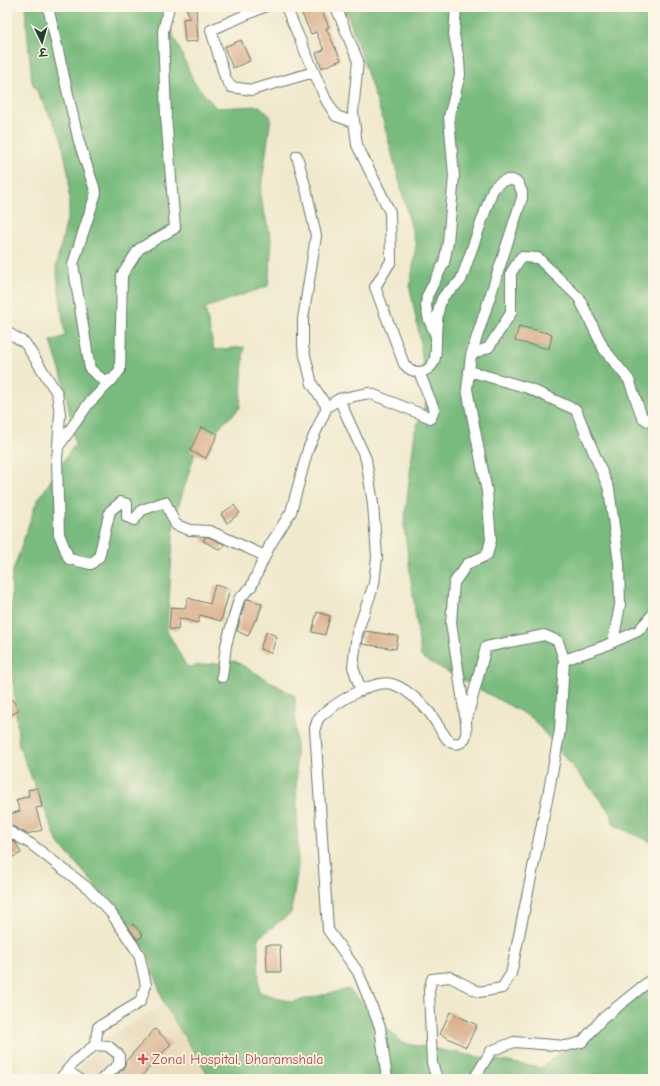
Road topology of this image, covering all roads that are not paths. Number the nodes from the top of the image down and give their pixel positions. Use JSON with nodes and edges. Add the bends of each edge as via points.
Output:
{"nodes":[{"id":1,"x":48,"y":7,"type":"edge"},
{"id":2,"x":169,"y":7,"type":"edge"},
{"id":3,"x":264,"y":7,"type":"edge"},
{"id":4,"x":286,"y":7,"type":"edge"},
{"id":5,"x":336,"y":7,"type":"edge"},
{"id":6,"x":456,"y":7,"type":"edge"},
{"id":7,"x":314,"y":72,"type":"junction"},
{"id":8,"x":354,"y":122,"type":"junction"},
{"id":9,"x":297,"y":156,"type":"dead end"},
{"id":10,"x":7,"y":332,"type":"edge"},
{"id":11,"x":436,"y":336,"type":"junction"},
{"id":12,"x":472,"y":355,"type":"junction"},
{"id":13,"x":469,"y":371,"type":"junction"},
{"id":14,"x":419,"y":372,"type":"junction"},
{"id":15,"x":112,"y":380,"type":"junction"},
{"id":16,"x":339,"y":399,"type":"junction"},
{"id":17,"x":327,"y":407,"type":"junction"},
{"id":18,"x":653,"y":421,"type":"edge"},
{"id":19,"x":58,"y":447,"type":"junction"},
{"id":20,"x":265,"y":556,"type":"junction"},
{"id":21,"x":653,"y":614,"type":"edge"},
{"id":22,"x":613,"y":642,"type":"junction"},
{"id":23,"x":564,"y":660,"type":"junction"},
{"id":24,"x":222,"y":677,"type":"dead end"},
{"id":25,"x":361,"y":691,"type":"junction"},
{"id":26,"x":466,"y":722,"type":"junction"},
{"id":27,"x":7,"y":832,"type":"edge"},
{"id":28,"x":653,"y":978,"type":"edge"},
{"id":29,"x":96,"y":1046,"type":"junction"},
{"id":30,"x":67,"y":1070,"type":"junction"},
{"id":31,"x":60,"y":1079,"type":"edge"},
{"id":32,"x":79,"y":1079,"type":"edge"},
{"id":33,"x":102,"y":1079,"type":"edge"},
{"id":34,"x":387,"y":1079,"type":"edge"},
{"id":35,"x":437,"y":1079,"type":"edge"},
{"id":36,"x":474,"y":1079,"type":"edge"}],
"edges":[{"from":1,"to":15,"type":"street","via":[[79,142],[96,193],[72,264],[90,368],[103,380]]},
{"from":2,"to":15,"type":"street","via":[[163,31],[166,116],[175,228],[139,249],[122,275],[120,370]]},
{"from":3,"to":7,"type":"street","via":[[211,30],[225,76],[231,87],[252,90]]},
{"from":4,"to":7,"type":"street"},
{"from":5,"to":8,"type":"street","via":[[358,61]]},
{"from":6,"to":11,"type":"street","via":[[454,35],[460,75],[449,117],[454,176],[448,242],[444,263],[428,296],[426,307],[428,320]]},
{"from":7,"to":8,"type":"street","via":[[336,116]]},
{"from":8,"to":14,"type":"street","via":[[357,145],[390,212],[392,261],[375,287],[404,364]]},
{"from":9,"to":17,"type":"street","via":[[316,236],[303,319],[303,347],[312,384]]},
{"from":10,"to":19,"type":"street","via":[[25,343],[57,393],[60,414]]},
{"from":11,"to":12,"type":"street","via":[[441,301],[459,283],[463,275],[491,193],[501,182],[515,180],[520,185],[522,198]]},
{"from":11,"to":14,"type":"street","via":[[435,359],[429,368]]},
{"from":12,"to":13,"type":"street"},
{"from":12,"to":18,"type":"street","via":[[488,346],[511,313],[511,273],[521,257],[538,258],[579,298],[604,349],[629,380],[642,417]]},
{"from":13,"to":22,"type":"street","via":[[528,388],[576,410],[609,489],[619,563],[620,605]]},
{"from":13,"to":26,"type":"street","via":[[467,388],[487,492],[491,540],[487,555],[467,564],[454,583],[451,623]]},
{"from":14,"to":16,"type":"street","via":[[434,410],[431,418],[369,393]]},
{"from":15,"to":19,"type":"street","via":[[89,402]]},
{"from":16,"to":17,"type":"street"},
{"from":16,"to":25,"type":"street","via":[[366,459],[377,557],[374,584],[355,649],[354,667]]},
{"from":17,"to":20,"type":"street","via":[[308,449],[291,512]]},
{"from":19,"to":20,"type":"street","via":[[59,534],[69,559],[91,564],[99,557],[110,511],[121,502],[127,504],[127,517],[134,520],[142,510],[165,502],[176,525],[190,530],[210,531]]},
{"from":20,"to":24,"type":"street","via":[[251,587],[239,600],[226,645]]},
{"from":21,"to":22,"type":"street","via":[[638,631]]},
{"from":22,"to":23,"type":"street"},
{"from":23,"to":26,"type":"street","via":[[558,641],[544,635],[486,647]]},
{"from":23,"to":35,"type":"street","via":[[560,730],[511,974],[502,988],[479,992],[450,977],[432,979],[429,990],[432,1063]]},
{"from":25,"to":26,"type":"street","via":[[380,684],[396,686],[412,696],[429,712],[452,743],[461,743],[464,740]]},
{"from":25,"to":34,"type":"street","via":[[331,708],[318,719],[314,728],[315,747],[328,930],[358,972],[380,1026]]},
{"from":27,"to":29,"type":"street","via":[[31,844],[89,889],[111,913],[139,954],[146,985],[140,1002],[98,1027]]},
{"from":28,"to":36,"type":"street","via":[[602,1019],[582,1042],[566,1046],[514,1042],[491,1051]]},
{"from":29,"to":30,"type":"street"},
{"from":29,"to":33,"type":"street","via":[[108,1046],[119,1055],[119,1064]]},
{"from":30,"to":31,"type":"street"},
{"from":30,"to":32,"type":"street"}]}
